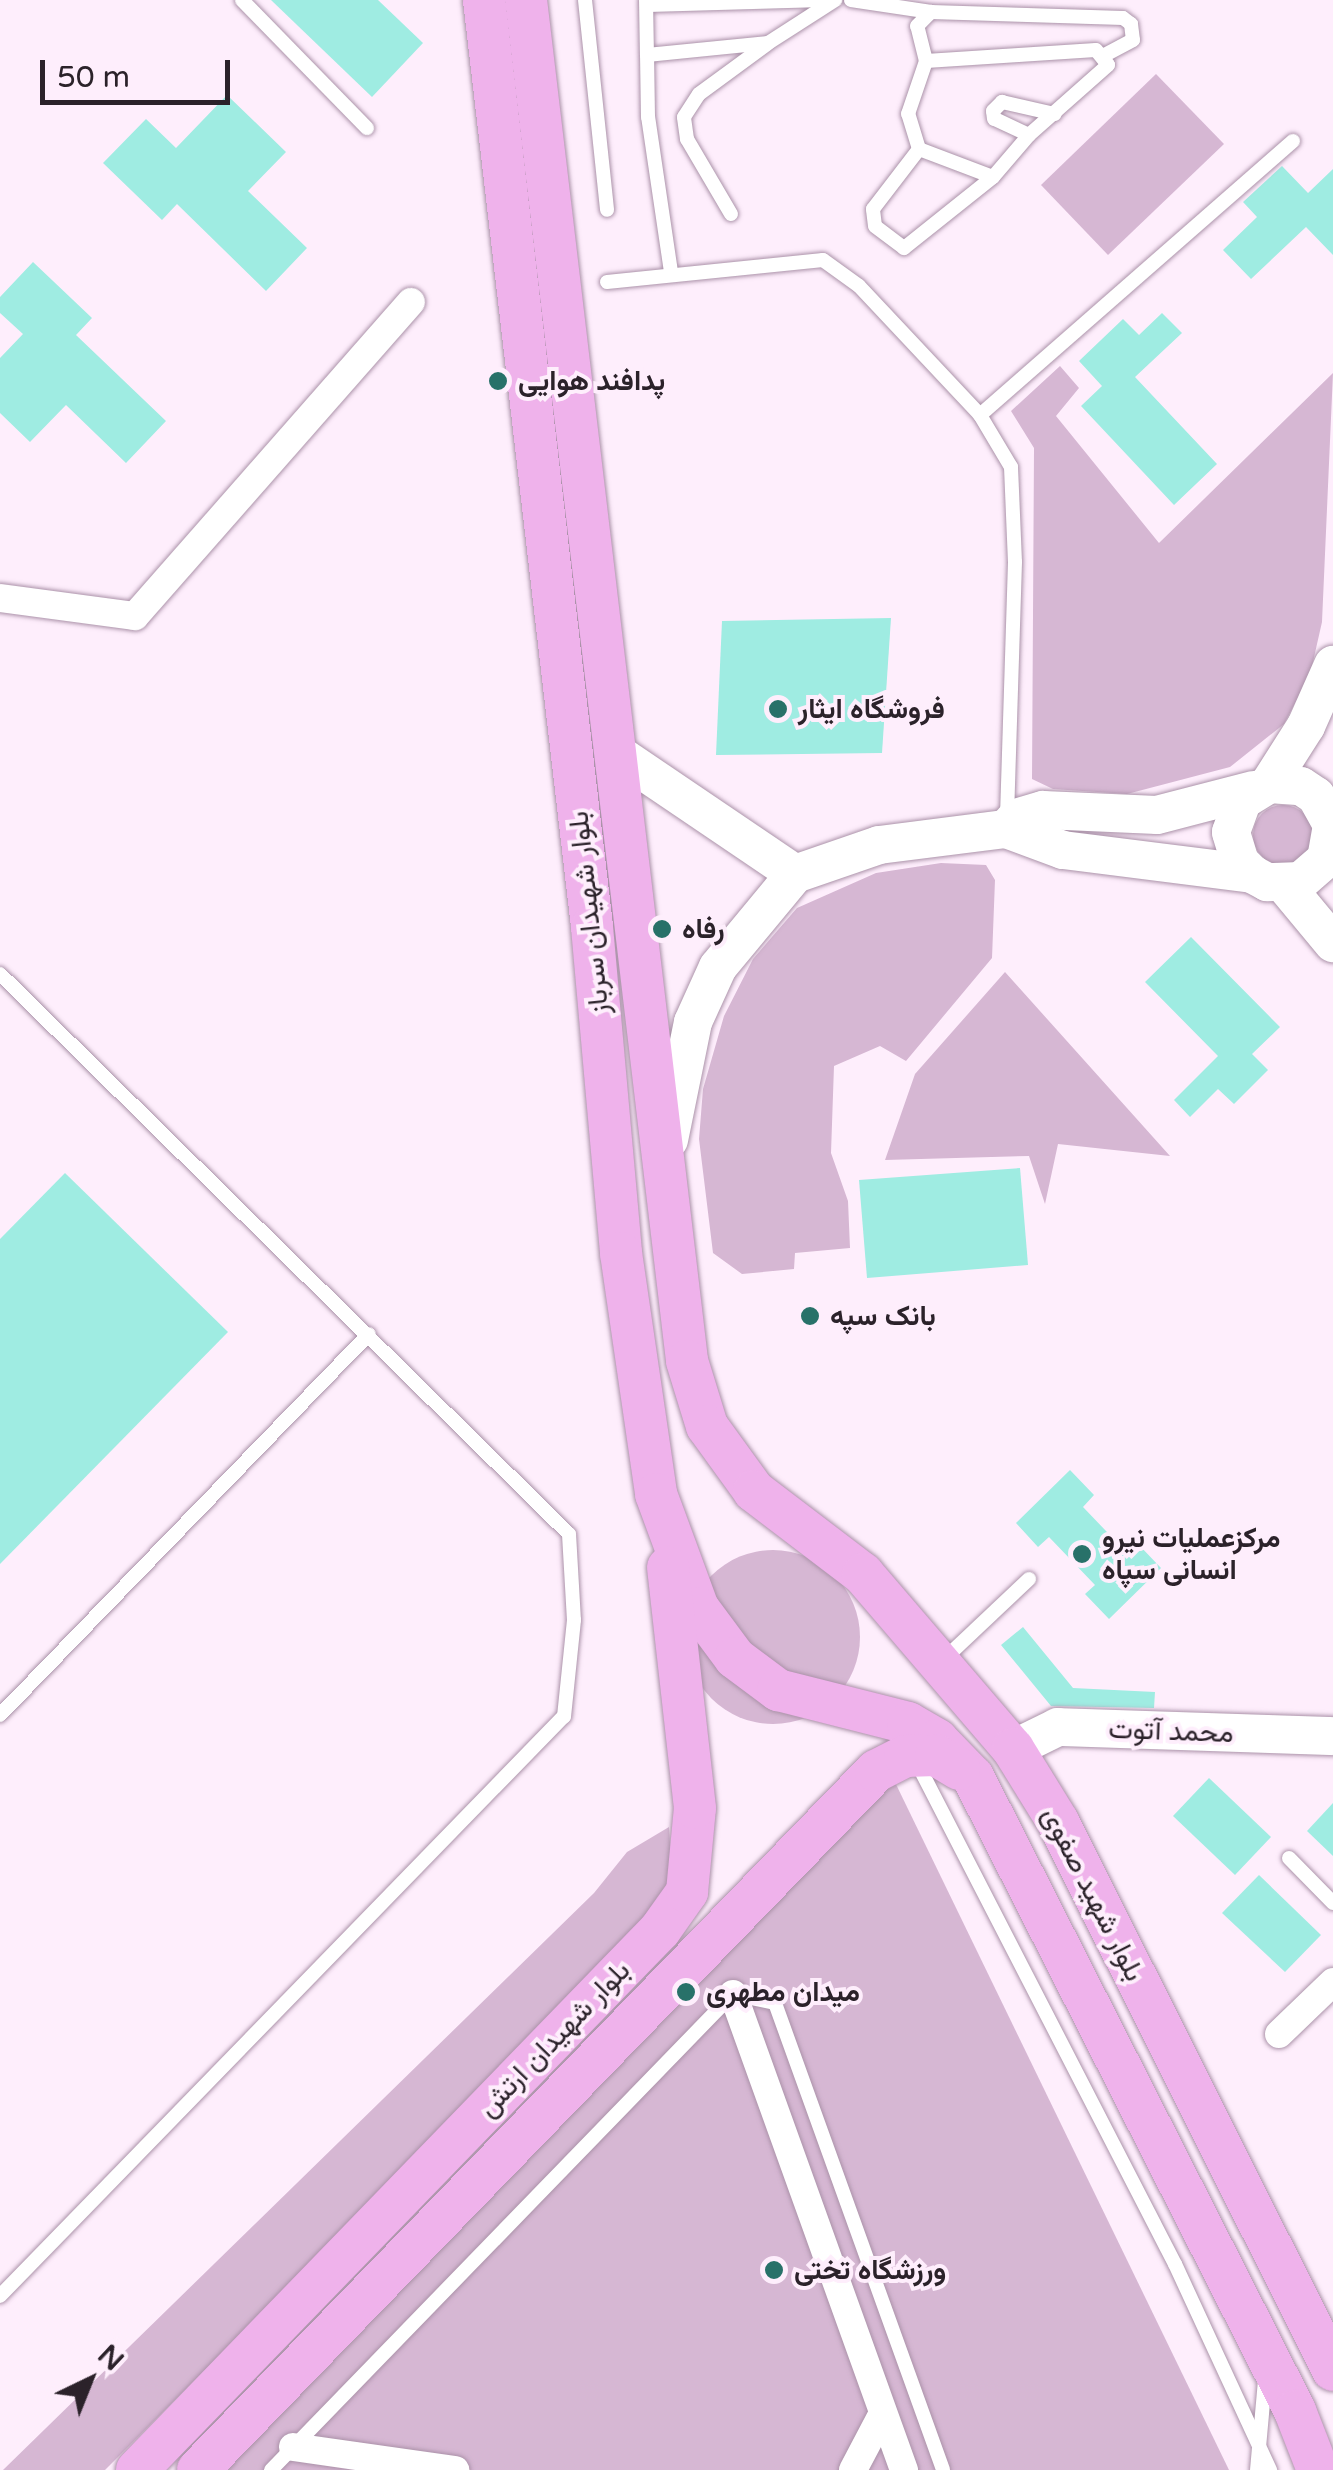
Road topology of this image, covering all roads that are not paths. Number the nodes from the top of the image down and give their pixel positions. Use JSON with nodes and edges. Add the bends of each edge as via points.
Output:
{"nodes":[{"id":1,"x":242,"y":0,"type":"edge"},
{"id":2,"x":484,"y":0,"type":"edge"},
{"id":3,"x":526,"y":0,"type":"edge"},
{"id":4,"x":586,"y":0,"type":"edge"},
{"id":5,"x":823,"y":0,"type":"edge"},
{"id":6,"x":835,"y":0,"type":"edge"},
{"id":7,"x":852,"y":0,"type":"edge"},
{"id":8,"x":647,"y":2,"type":"edge"},
{"id":9,"x":930,"y":12,"type":"junction"},
{"id":10,"x":768,"y":43,"type":"junction"},
{"id":11,"x":647,"y":55,"type":"junction"},
{"id":12,"x":1105,"y":56,"type":"junction"},
{"id":13,"x":926,"y":61,"type":"junction"},
{"id":14,"x":1055,"y":114,"type":"junction"},
{"id":15,"x":367,"y":128,"type":"dead end"},
{"id":16,"x":1029,"y":135,"type":"junction"},
{"id":17,"x":1293,"y":141,"type":"dead end"},
{"id":18,"x":919,"y":149,"type":"junction"},
{"id":19,"x":994,"y":176,"type":"junction"},
{"id":20,"x":608,"y":210,"type":"dead end"},
{"id":21,"x":731,"y":214,"type":"dead end"},
{"id":22,"x":670,"y":272,"type":"junction"},
{"id":23,"x":607,"y":282,"type":"dead end"},
{"id":24,"x":411,"y":302,"type":"dead end"},
{"id":25,"x":980,"y":415,"type":"junction"},
{"id":26,"x":0,"y":598,"type":"edge"},
{"id":27,"x":1333,"y":664,"type":"edge"},
{"id":28,"x":615,"y":752,"type":"junction"},
{"id":29,"x":1262,"y":787,"type":"junction"},
{"id":30,"x":1333,"y":816,"type":"edge"},
{"id":31,"x":1332,"y":825,"type":"edge"},
{"id":32,"x":1006,"y":829,"type":"junction"},
{"id":33,"x":1332,"y":842,"type":"edge"},
{"id":34,"x":795,"y":874,"type":"junction"},
{"id":35,"x":1333,"y":878,"type":"edge"},
{"id":36,"x":1268,"y":879,"type":"junction"},
{"id":37,"x":1333,"y":942,"type":"edge"},
{"id":38,"x":3,"y":985,"type":"edge"},
{"id":39,"x":664,"y":1172,"type":"junction"},
{"id":40,"x":369,"y":1334,"type":"junction"},
{"id":41,"x":754,"y":1491,"type":"joint"},
{"id":42,"x":656,"y":1494,"type":"junction"},
{"id":43,"x":1029,"y":1579,"type":"dead end"},
{"id":44,"x":941,"y":1663,"type":"junction"},
{"id":45,"x":0,"y":1715,"type":"edge"},
{"id":46,"x":872,"y":1718,"type":"joint"},
{"id":47,"x":1333,"y":1736,"type":"edge"},
{"id":48,"x":1013,"y":1749,"type":"junction"},
{"id":49,"x":914,"y":1756,"type":"junction"},
{"id":50,"x":973,"y":1777,"type":"junction"},
{"id":51,"x":1290,"y":1858,"type":"dead end"},
{"id":52,"x":1333,"y":1903,"type":"edge"},
{"id":53,"x":1333,"y":1982,"type":"edge"},
{"id":54,"x":733,"y":1994,"type":"junction"},
{"id":55,"x":1279,"y":2034,"type":"dead end"},
{"id":56,"x":0,"y":2296,"type":"edge"},
{"id":57,"x":1268,"y":2355,"type":"junction"},
{"id":58,"x":1333,"y":2370,"type":"edge"},
{"id":59,"x":883,"y":2413,"type":"junction"},
{"id":60,"x":293,"y":2447,"type":"junction"},
{"id":61,"x":1257,"y":2448,"type":"junction"},
{"id":62,"x":137,"y":2470,"type":"edge"},
{"id":63,"x":198,"y":2470,"type":"edge"},
{"id":64,"x":271,"y":2470,"type":"edge"},
{"id":65,"x":455,"y":2470,"type":"edge"},
{"id":66,"x":853,"y":2470,"type":"edge"},
{"id":67,"x":904,"y":2470,"type":"edge"},
{"id":68,"x":944,"y":2470,"type":"edge"},
{"id":69,"x":1257,"y":2470,"type":"edge"},
{"id":70,"x":1270,"y":2470,"type":"edge"},
{"id":71,"x":1318,"y":2470,"type":"edge"}],
"edges":[{"from":1,"to":15,"type":"lane"},
{"from":2,"to":42,"type":"main road","name":"بلوار شهیدان سرباز","via":[[592,927],[621,1254]]},
{"from":3,"to":28,"type":"main road","name":"بلوار شهیدان سرباز"},
{"from":4,"to":20,"type":"lane"},
{"from":5,"to":8,"type":"lane"},
{"from":6,"to":10,"type":"lane"},
{"from":7,"to":9,"type":"lane"},
{"from":8,"to":11,"type":"lane"},
{"from":9,"to":12,"type":"lane","via":[[1123,18],[1133,40]]},
{"from":9,"to":13,"type":"lane","via":[[917,26]]},
{"from":10,"to":11,"type":"lane"},
{"from":10,"to":21,"type":"lane","via":[[699,94],[684,118],[687,139]]},
{"from":11,"to":22,"type":"lane","via":[[648,118]]},
{"from":12,"to":13,"type":"lane","via":[[1096,50]]},
{"from":12,"to":14,"type":"lane","via":[[1108,65]]},
{"from":13,"to":18,"type":"lane","via":[[908,114]]},
{"from":14,"to":16,"type":"lane"},
{"from":14,"to":16,"type":"lane","via":[[1002,102],[993,110],[994,119]]},
{"from":16,"to":19,"type":"lane"},
{"from":17,"to":25,"type":"lane"},
{"from":18,"to":19,"type":"lane"},
{"from":18,"to":19,"type":"lane","via":[[873,209],[876,226],[904,248]]},
{"from":22,"to":23,"type":"lane"},
{"from":22,"to":25,"type":"lane","via":[[823,260],[859,286]]},
{"from":24,"to":26,"type":"street","via":[[135,616]]},
{"from":25,"to":32,"type":"lane","via":[[1010,467],[1015,562]]},
{"from":27,"to":29,"type":"street"},
{"from":28,"to":34,"type":"street"},
{"from":28,"to":39,"type":"main road","name":"بلوار شهیدان سرباز"},
{"from":29,"to":31,"type":"street","via":[[1302,786]]},
{"from":29,"to":32,"type":"street","via":[[1157,815],[1043,810],[1016,818]]},
{"from":29,"to":36,"type":"street","via":[[1234,815],[1231,832]]},
{"from":30,"to":31,"type":"street"},
{"from":31,"to":33,"type":"street"},
{"from":32,"to":34,"type":"street","via":[[879,845]]},
{"from":32,"to":36,"type":"street","via":[[1062,850]]},
{"from":33,"to":35,"type":"street"},
{"from":33,"to":36,"type":"street","via":[[1315,872]]},
{"from":34,"to":39,"type":"street","via":[[718,967],[694,1022]]},
{"from":36,"to":37,"type":"street"},
{"from":38,"to":40,"type":"lane"},
{"from":39,"to":41,"type":"main road","name":"بلوار شهیدان سرباز","via":[[687,1361],[707,1426]]},
{"from":40,"to":45,"type":"lane"},
{"from":40,"to":56,"type":"lane","via":[[569,1534],[574,1620],[564,1716]]},
{"from":41,"to":44,"type":"main road","name":"بلوار شهید صفوی","via":[[863,1574]]},
{"from":42,"to":46,"type":"main road","name":"بلوار شهیدان سرباز","via":[[698,1608],[736,1658],[778,1690]]},
{"from":42,"to":62,"type":"main road","name":"بلوار شهیدان ارتش","via":[[694,1808],[687,1892],[660,1930]]},
{"from":43,"to":44,"type":"lane"},
{"from":44,"to":48,"type":"main road","name":"بلوار شهید صفوی"},
{"from":46,"to":50,"type":"main road","name":"بلوار شهید صفوی","via":[[908,1723],[938,1740]]},
{"from":47,"to":48,"type":"street","name":"محمد آتوت","via":[[1058,1727]]},
{"from":48,"to":58,"type":"main road","name":"بلوار شهید صفوی","via":[[1058,1822]]},
{"from":49,"to":50,"type":"main road","via":[[936,1755]]},
{"from":49,"to":61,"type":"lane","via":[[1175,2264]]},
{"from":49,"to":63,"type":"main road","name":"بلوار شهیدان ارتش","via":[[876,1771]]},
{"from":50,"to":57,"type":"main road","name":"بلوار شهید صفوی"},
{"from":51,"to":52,"type":"lane"},
{"from":53,"to":55,"type":"street"},
{"from":54,"to":59,"type":"street"},
{"from":54,"to":60,"type":"lane"},
{"from":54,"to":68,"type":"lane","via":[[775,2002]]},
{"from":57,"to":61,"type":"lane"},
{"from":57,"to":71,"type":"main road","name":"بلوار شهید صفوی"},
{"from":59,"to":66,"type":"street"},
{"from":59,"to":67,"type":"street"},
{"from":60,"to":64,"type":"lane"},
{"from":60,"to":65,"type":"street"},
{"from":61,"to":69,"type":"lane"},
{"from":61,"to":70,"type":"lane"}]}
